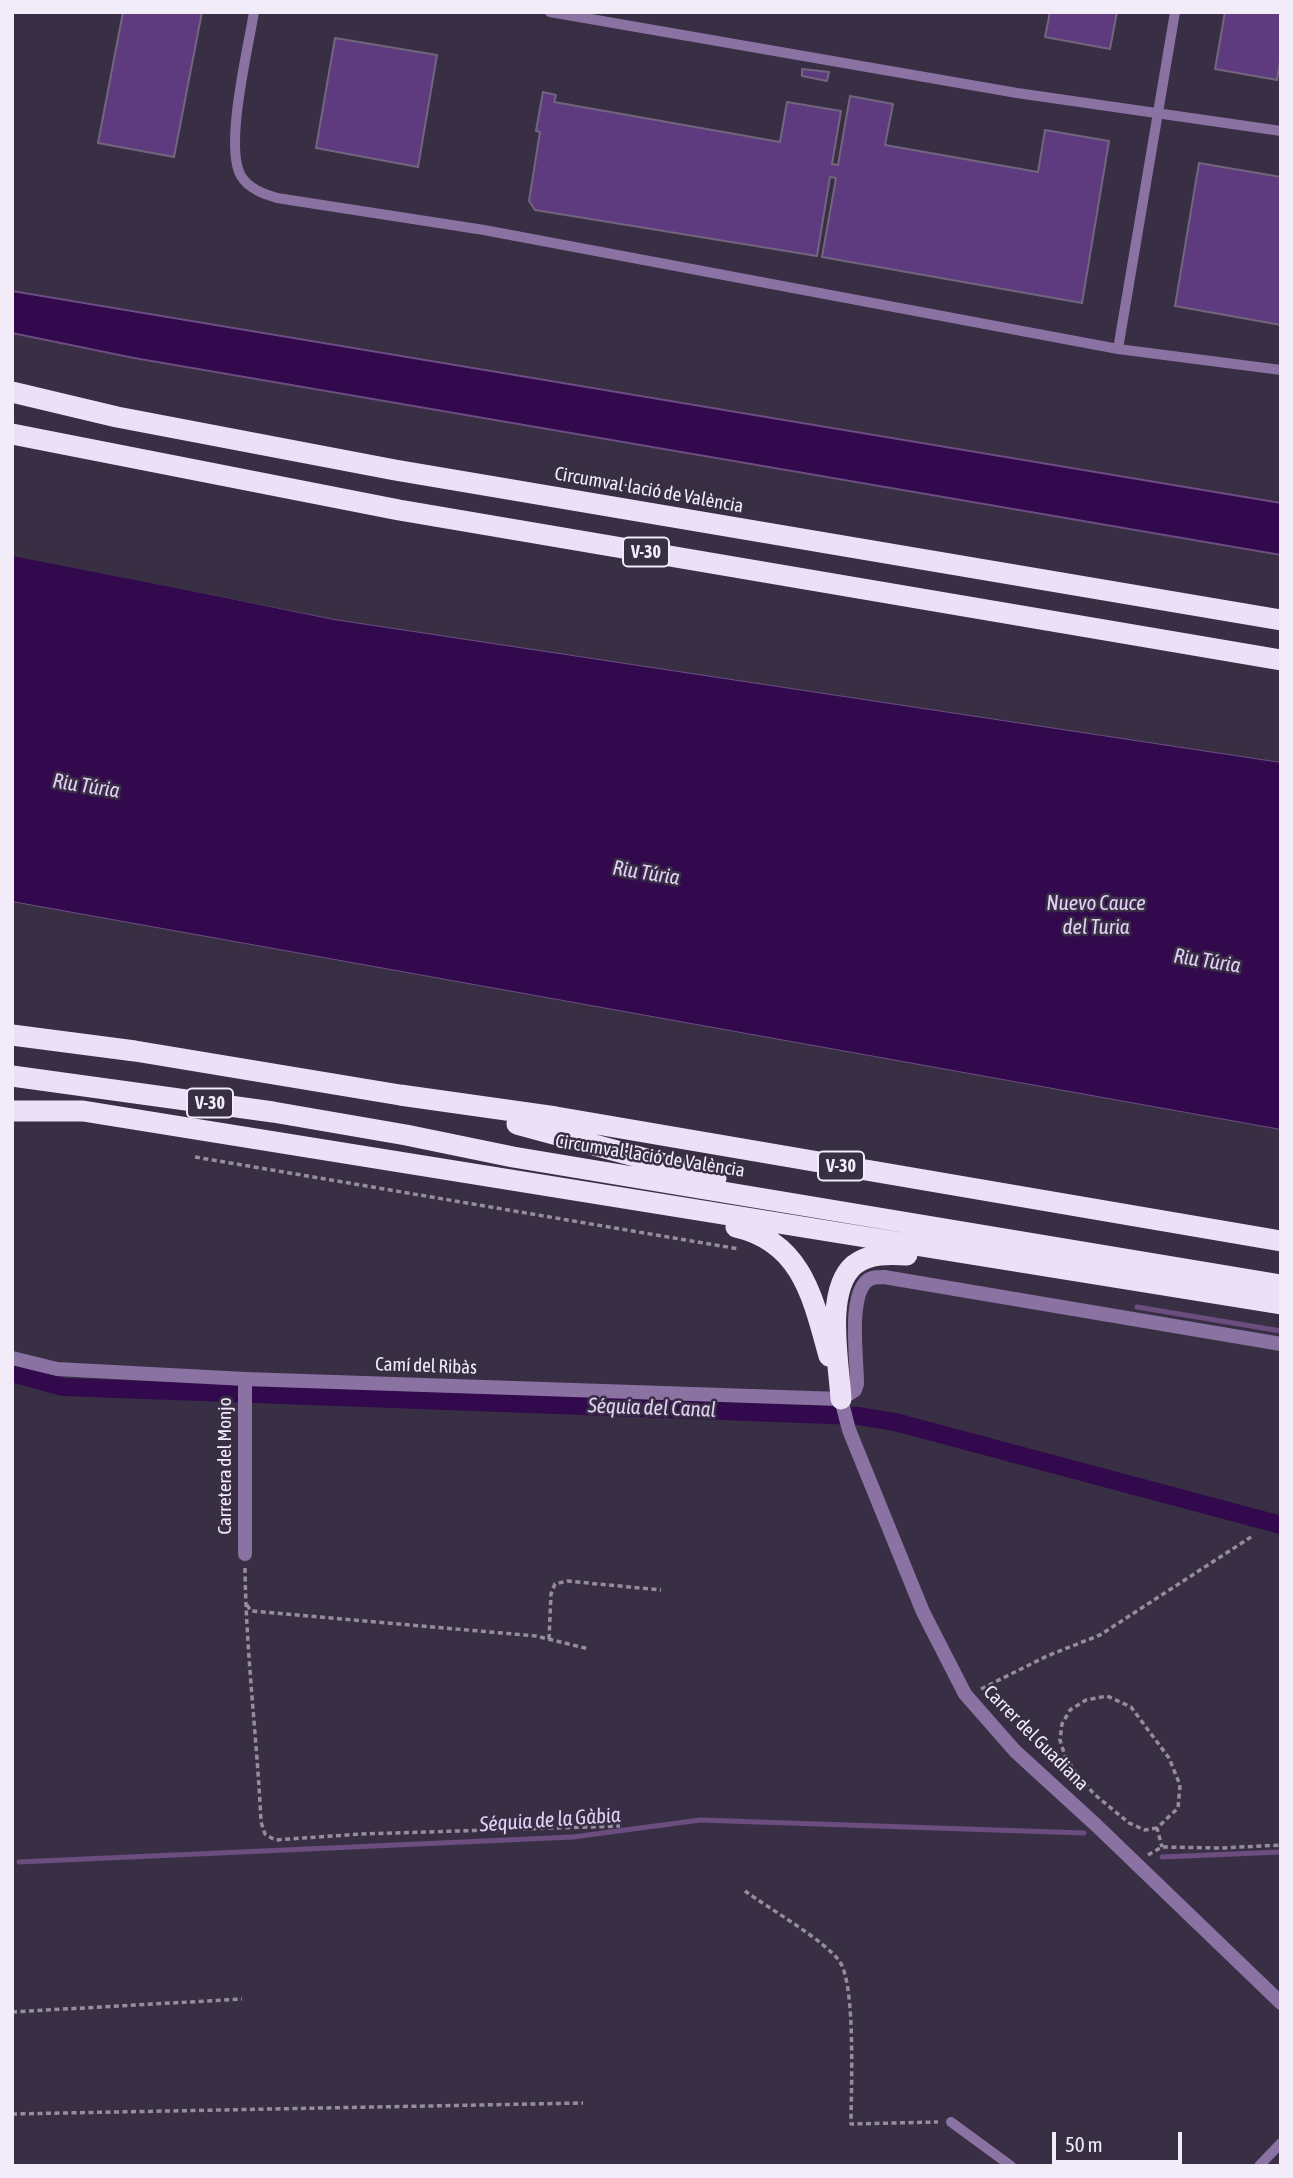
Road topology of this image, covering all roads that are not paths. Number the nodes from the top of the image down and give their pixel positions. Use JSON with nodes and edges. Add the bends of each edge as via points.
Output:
{"nodes":[{"id":1,"x":254,"y":12,"type":"edge"},
{"id":2,"x":550,"y":12,"type":"edge"},
{"id":3,"x":1175,"y":12,"type":"edge"},
{"id":4,"x":1159,"y":113,"type":"junction"},
{"id":5,"x":1281,"y":131,"type":"edge"},
{"id":6,"x":1118,"y":349,"type":"junction"},
{"id":7,"x":1281,"y":370,"type":"edge"},
{"id":8,"x":12,"y":392,"type":"edge"},
{"id":9,"x":12,"y":434,"type":"edge"},
{"id":10,"x":1280,"y":620,"type":"edge"},
{"id":11,"x":1281,"y":660,"type":"edge"},
{"id":12,"x":12,"y":1035,"type":"edge"},
{"id":13,"x":12,"y":1076,"type":"edge"},
{"id":14,"x":400,"y":1096,"type":"junction"},
{"id":15,"x":15,"y":1112,"type":"edge"},
{"id":16,"x":562,"y":1189,"type":"junction"},
{"id":17,"x":959,"y":1230,"type":"junction"},
{"id":18,"x":1281,"y":1241,"type":"edge"},
{"id":19,"x":1281,"y":1285,"type":"edge"},
{"id":20,"x":1226,"y":1295,"type":"junction"},
{"id":21,"x":1281,"y":1304,"type":"edge"},
{"id":22,"x":1281,"y":1344,"type":"edge"},
{"id":23,"x":12,"y":1358,"type":"edge"},
{"id":24,"x":245,"y":1379,"type":"junction"},
{"id":25,"x":841,"y":1399,"type":"junction"},
{"id":26,"x":245,"y":1554,"type":"road end"},
{"id":27,"x":1281,"y":2003,"type":"edge"},
{"id":28,"x":951,"y":2122,"type":"road end"},
{"id":29,"x":1281,"y":2143,"type":"edge"},
{"id":30,"x":1011,"y":2166,"type":"edge"},
{"id":31,"x":1259,"y":2166,"type":"edge"}],
"edges":[{"from":1,"to":6,"type":"lane","via":[[234,156],[242,177],[257,191]]},
{"from":2,"to":4,"type":"lane","via":[[1017,93]]},
{"from":3,"to":4,"type":"lane"},
{"from":4,"to":5,"type":"lane"},
{"from":4,"to":6,"type":"lane"},
{"from":6,"to":7,"type":"lane"},
{"from":8,"to":10,"type":"highway","name":"Circumval·lació de València","number":"V-30","via":[[117,417],[395,470]]},
{"from":9,"to":11,"type":"highway","number":"V-30","via":[[399,510]]},
{"from":12,"to":14,"type":"highway","name":"Circumval·lació de València","number":"V-30"},
{"from":13,"to":17,"type":"highway","name":"Circumval·lació de València","number":"V-30","via":[[273,1112],[513,1157]]},
{"from":14,"to":17,"type":"highway","via":[[753,1189]]},
{"from":14,"to":18,"type":"highway","name":"Circumval·lació de València","number":"V-30","via":[[556,1117]]},
{"from":15,"to":16,"type":"highway","via":[[83,1111]]},
{"from":16,"to":20,"type":"highway"},
{"from":16,"to":25,"type":"highway","via":[[752,1231],[774,1242],[803,1276]]},
{"from":17,"to":19,"type":"highway","name":"Circumval·lació de València","number":"V-30"},
{"from":20,"to":21,"type":"highway"},
{"from":20,"to":25,"type":"highway","via":[[906,1255],[872,1256],[855,1264],[845,1276],[835,1306]]},
{"from":22,"to":25,"type":"street","via":[[873,1278],[865,1282],[856,1301],[858,1384]]},
{"from":23,"to":24,"type":"street","name":"Camí del Ribàs","via":[[57,1369]]},
{"from":24,"to":25,"type":"street","name":"Camí del Ribàs"},
{"from":24,"to":26,"type":"street","name":"Carretera del Monjo"},
{"from":25,"to":27,"type":"street","name":"Carrer del Guadiana","via":[[849,1430],[923,1612],[967,1697],[1015,1751]]},
{"from":28,"to":30,"type":"lane"},
{"from":29,"to":31,"type":"lane"}]}
